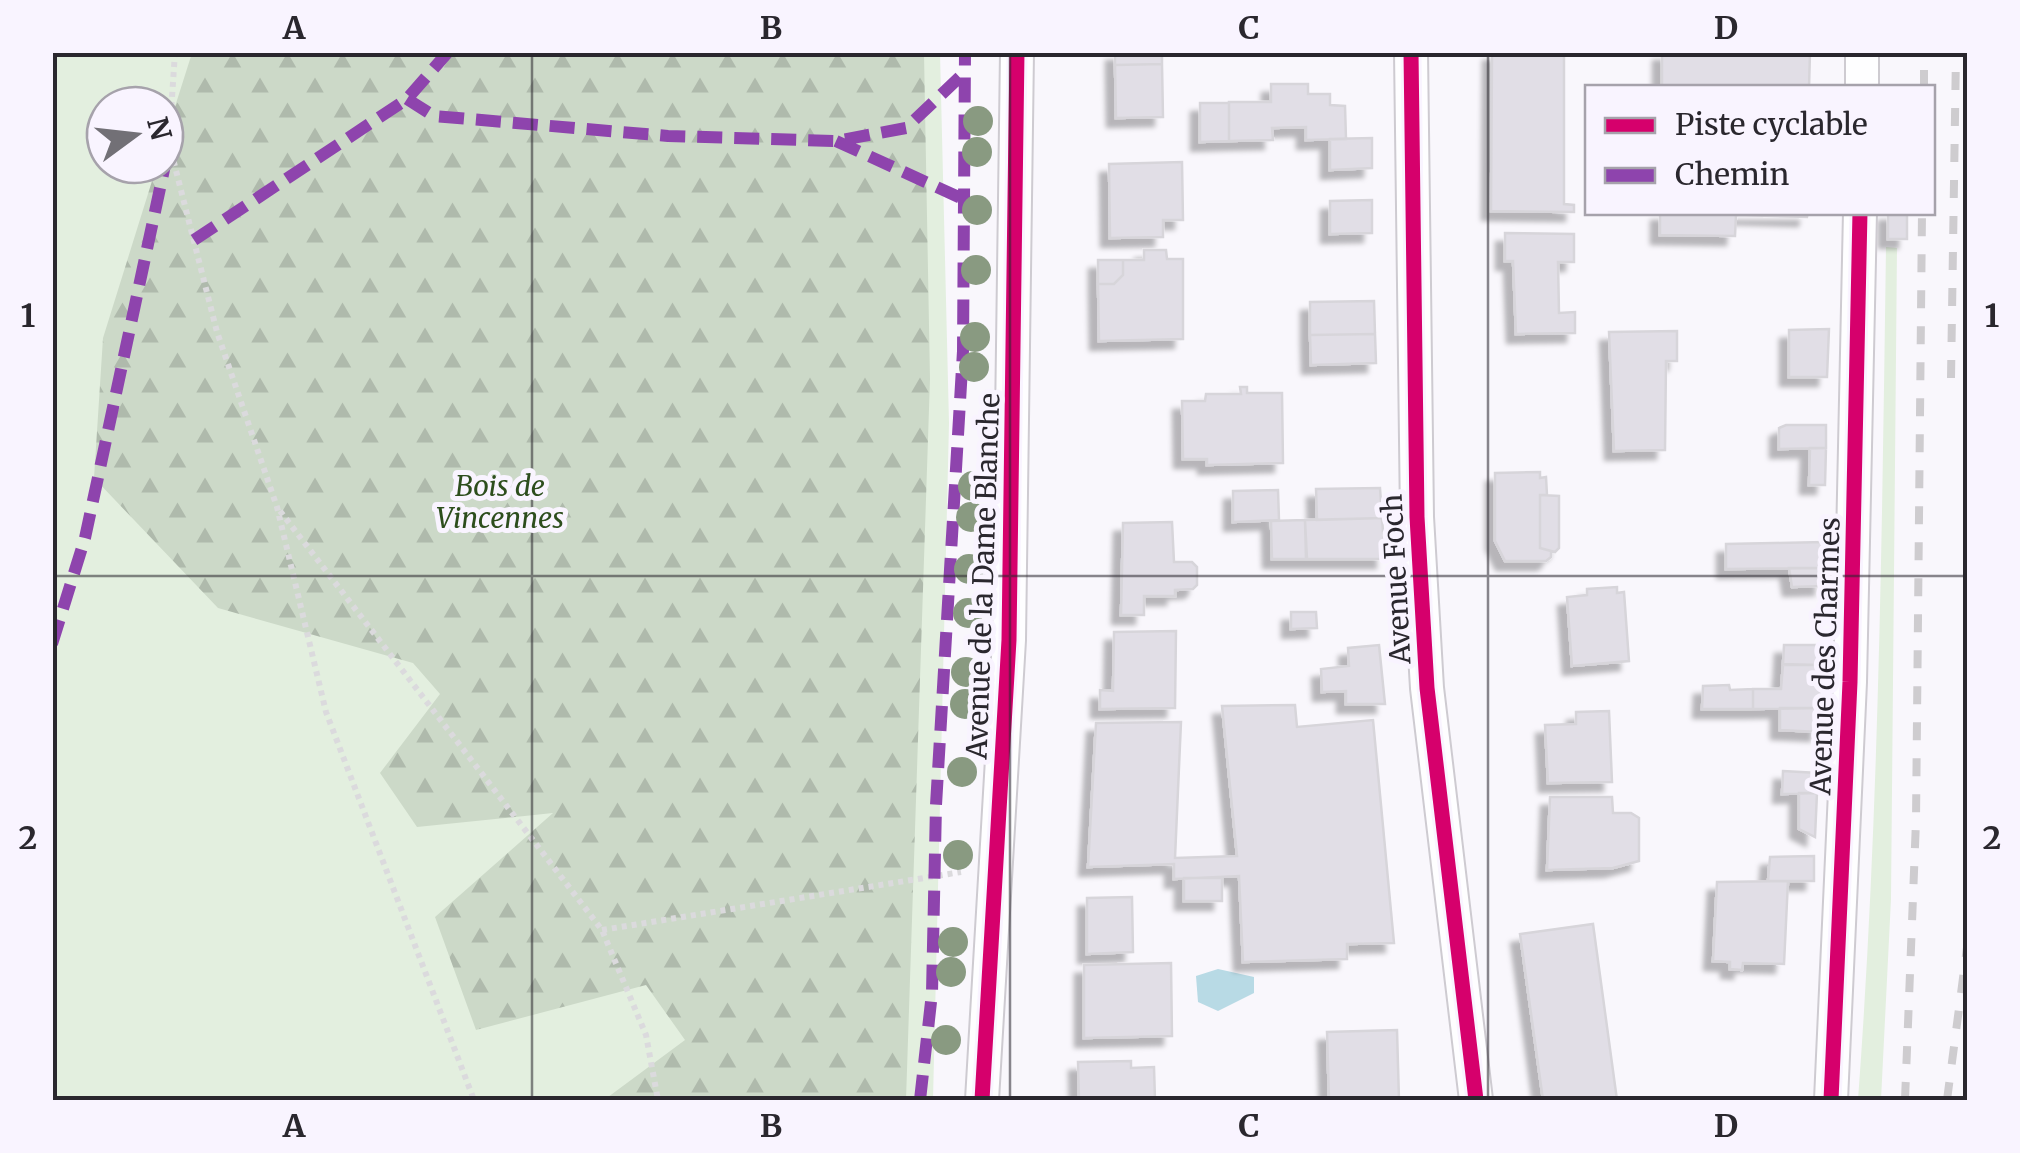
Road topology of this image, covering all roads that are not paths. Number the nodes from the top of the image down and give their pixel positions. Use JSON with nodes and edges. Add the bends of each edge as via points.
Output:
{"nodes":[{"id":1,"x":1016,"y":52,"type":"edge"},
{"id":2,"x":1411,"y":52,"type":"edge"},
{"id":3,"x":1862,"y":52,"type":"edge"},
{"id":4,"x":1862,"y":85,"type":"edge"},
{"id":5,"x":1860,"y":215,"type":"edge"},
{"id":6,"x":982,"y":1100,"type":"edge"},
{"id":7,"x":1476,"y":1100,"type":"edge"},
{"id":8,"x":1831,"y":1100,"type":"edge"}],
"edges":[{"from":1,"to":6,"type":"street","name":"Avenue de la Dame Blanche","via":[[1009,621]]},
{"from":2,"to":7,"type":"street","name":"Avenue Foch","via":[[1416,497],[1427,688]]},
{"from":3,"to":4,"type":"street"},
{"from":5,"to":8,"type":"street","name":"Avenue des Charmes"}]}
